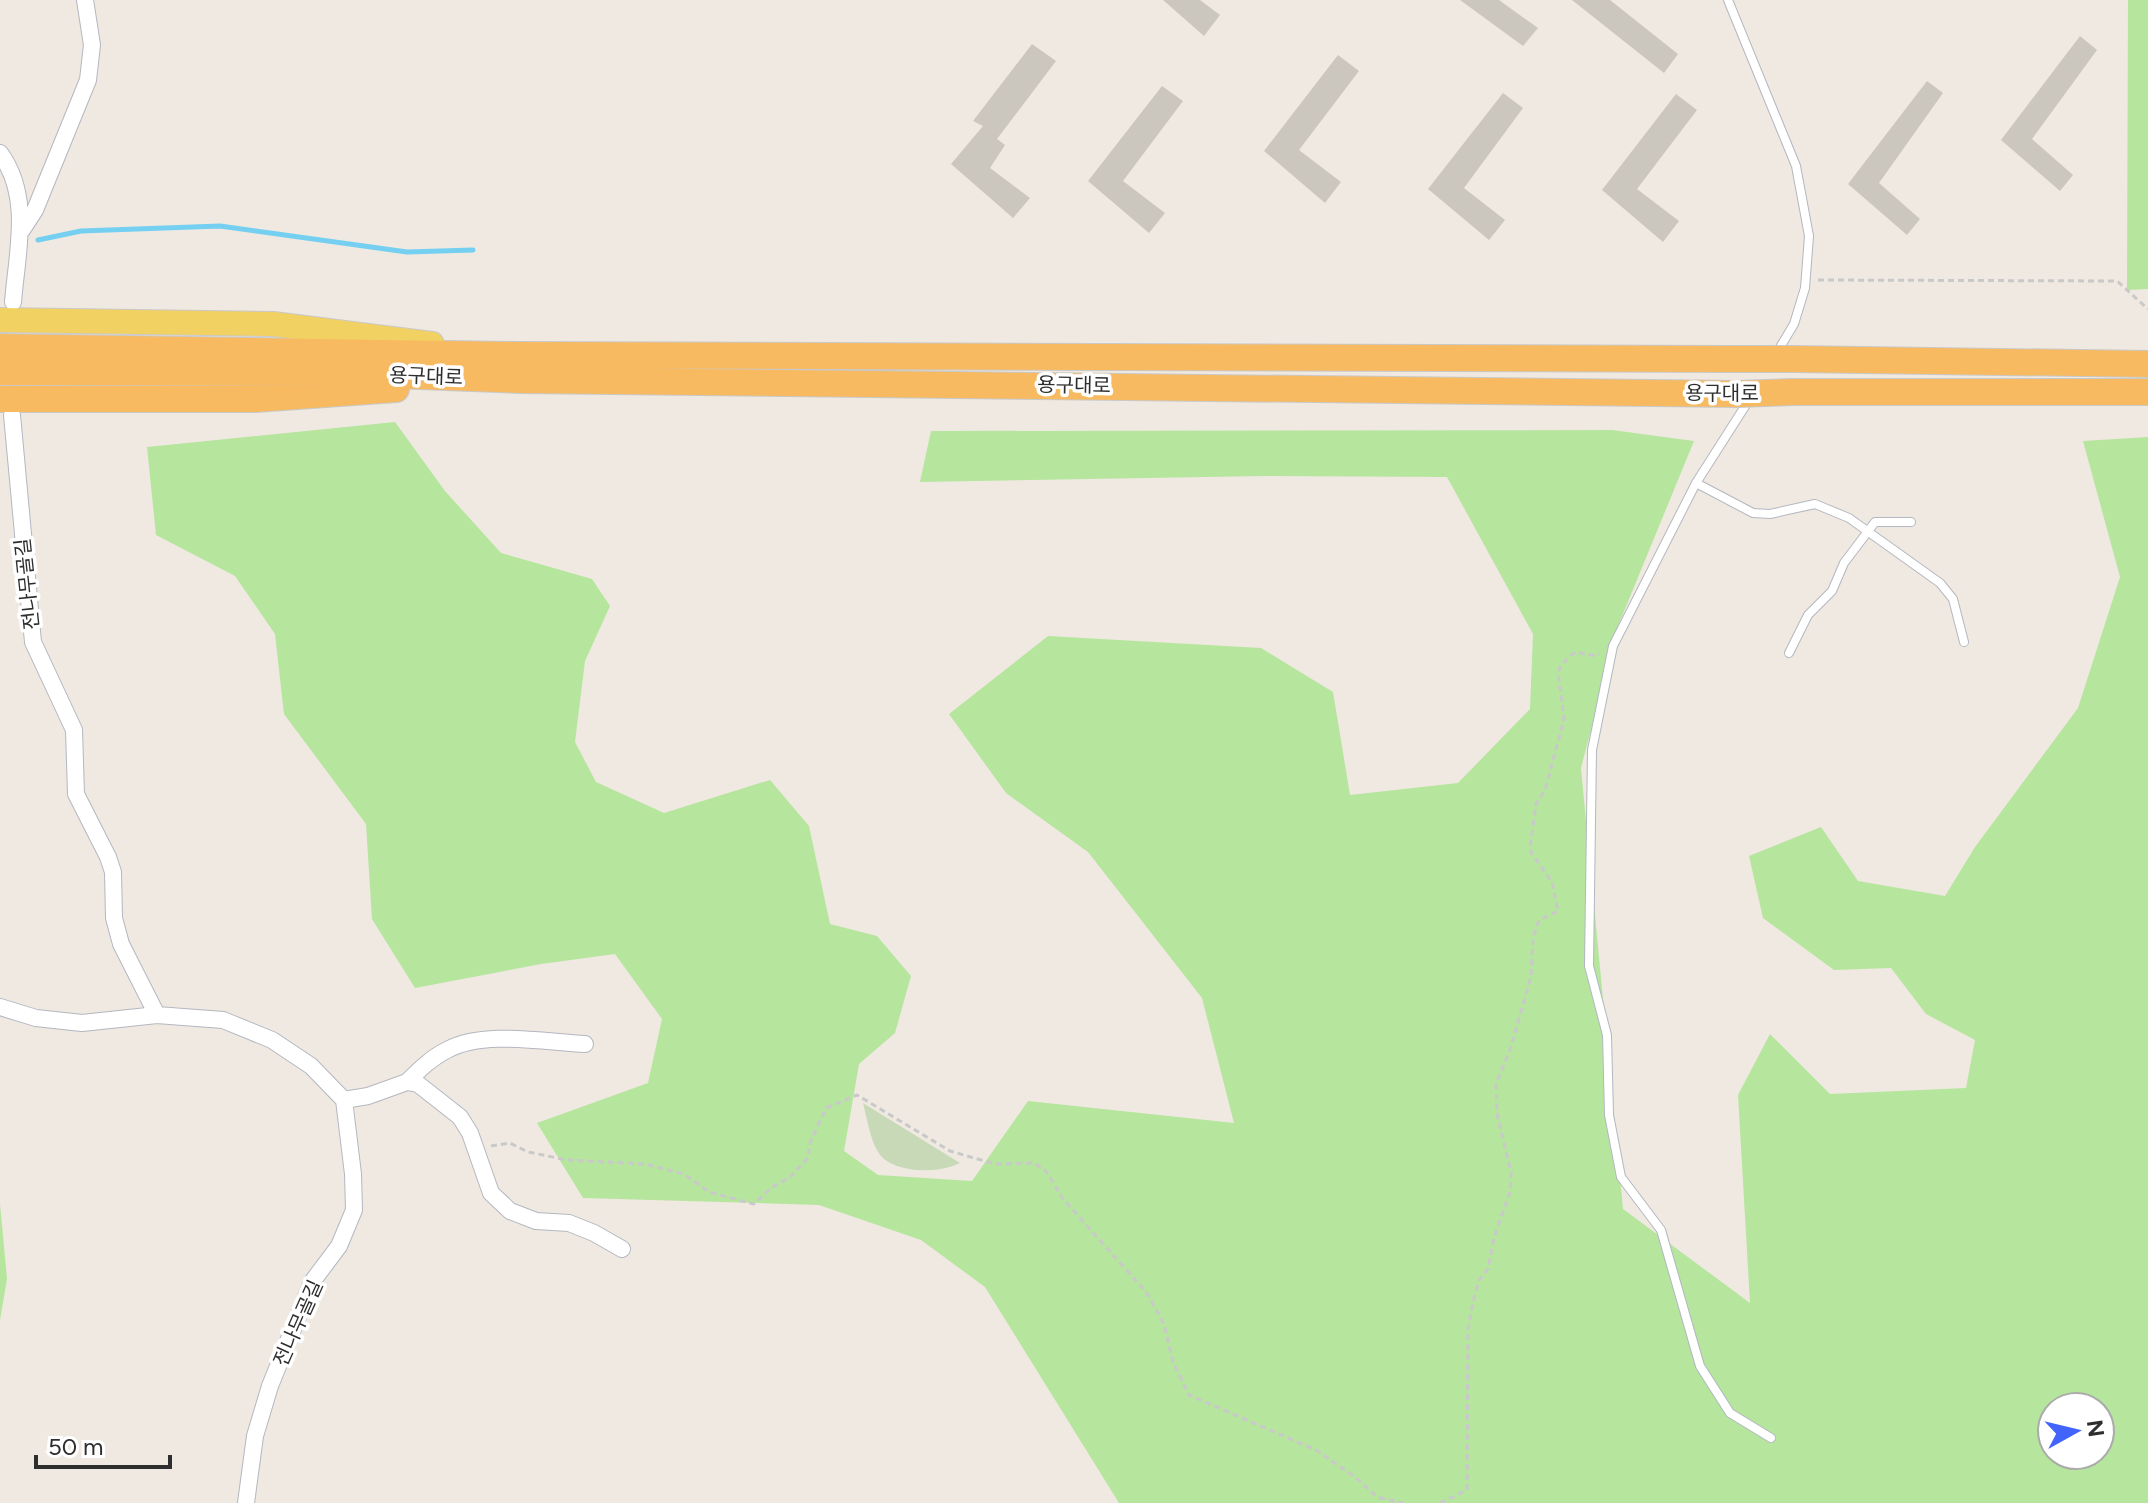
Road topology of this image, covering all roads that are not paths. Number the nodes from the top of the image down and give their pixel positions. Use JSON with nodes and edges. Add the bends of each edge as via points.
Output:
{"nodes":[{"id":1,"x":85,"y":0,"type":"edge"},
{"id":2,"x":1728,"y":0,"type":"edge"},
{"id":3,"x":0,"y":153,"type":"edge"},
{"id":4,"x":22,"y":230,"type":"junction"},
{"id":5,"x":6,"y":311,"type":"edge"},
{"id":6,"x":0,"y":347,"type":"edge"},
{"id":7,"x":1782,"y":361,"type":"junction"},
{"id":8,"x":2148,"y":364,"type":"edge"},
{"id":9,"x":520,"y":368,"type":"junction"},
{"id":10,"x":0,"y":372,"type":"edge"},
{"id":11,"x":1763,"y":376,"type":"dead end"},
{"id":12,"x":2148,"y":392,"type":"edge"},
{"id":13,"x":6,"y":407,"type":"edge"},
{"id":14,"x":1696,"y":483,"type":"junction"},
{"id":15,"x":1911,"y":522,"type":"dead end"},
{"id":16,"x":1868,"y":532,"type":"junction"},
{"id":17,"x":1964,"y":642,"type":"dead end"},
{"id":18,"x":1789,"y":653,"type":"dead end"},
{"id":19,"x":0,"y":1007,"type":"edge"},
{"id":20,"x":157,"y":1015,"type":"junction"},
{"id":21,"x":585,"y":1044,"type":"dead end"},
{"id":22,"x":407,"y":1082,"type":"junction"},
{"id":23,"x":344,"y":1100,"type":"junction"},
{"id":24,"x":622,"y":1249,"type":"dead end"},
{"id":25,"x":1771,"y":1438,"type":"dead end"},
{"id":26,"x":246,"y":1503,"type":"edge"}],
"edges":[{"from":1,"to":4,"type":"street","via":[[92,45],[88,80]]},
{"from":2,"to":7,"type":"lane","via":[[1796,166],[1809,236],[1806,280]]},
{"from":3,"to":4,"type":"street","via":[[17,189]]},
{"from":4,"to":5,"type":"street"},
{"from":5,"to":9,"type":"main road","via":[[273,324]]},
{"from":6,"to":9,"type":"highway","name":"용구대로"},
{"from":7,"to":8,"type":"highway","name":"용구대로"},
{"from":7,"to":9,"type":"highway","name":"용구대로","bridge":true},
{"from":9,"to":10,"type":"highway","name":"용구대로"},
{"from":9,"to":12,"type":"highway","name":"용구대로","bridge":true,"via":[[1737,394]]},
{"from":9,"to":13,"type":"highway","via":[[255,399]]},
{"from":11,"to":14,"type":"lane"},
{"from":13,"to":20,"type":"street","name":"전나무골길","via":[[33,642],[74,730],[76,794],[113,872],[114,918],[121,944]]},
{"from":14,"to":16,"type":"lane","via":[[1753,513],[1815,504]]},
{"from":14,"to":25,"type":"lane","via":[[1613,646],[1592,750],[1589,966],[1607,1035],[1609,1115],[1621,1177],[1661,1230],[1700,1366],[1730,1413]]},
{"from":15,"to":16,"type":"lane","via":[[1875,522]]},
{"from":16,"to":17,"type":"lane","via":[[1940,583],[1953,599]]},
{"from":16,"to":18,"type":"lane","via":[[1844,563],[1832,591],[1808,615]]},
{"from":19,"to":20,"type":"street","via":[[82,1023]]},
{"from":20,"to":23,"type":"street","via":[[223,1020],[272,1040],[311,1066]]},
{"from":21,"to":22,"type":"street","via":[[486,1039],[449,1048]]},
{"from":22,"to":23,"type":"street"},
{"from":22,"to":24,"type":"street","via":[[418,1084],[460,1117],[491,1193],[510,1211],[536,1221],[569,1223]]},
{"from":23,"to":26,"type":"street","name":"전나무골길","via":[[354,1210],[339,1246],[312,1282],[270,1386],[255,1436]]}]}
